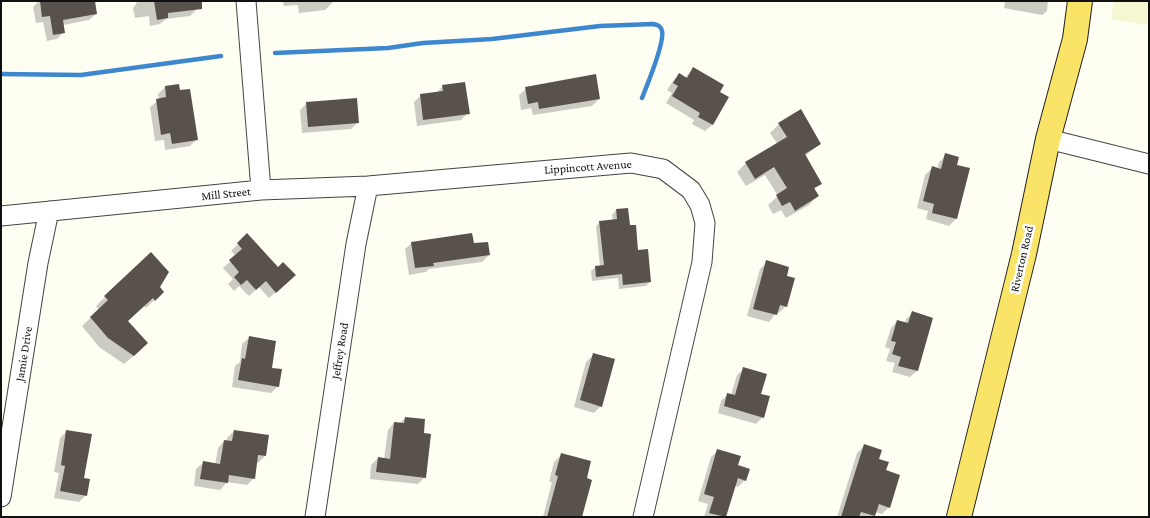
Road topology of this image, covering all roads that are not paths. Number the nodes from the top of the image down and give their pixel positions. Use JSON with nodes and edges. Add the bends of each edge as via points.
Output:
{"nodes":[{"id":1,"x":246,"y":1,"type":"edge"},
{"id":2,"x":1080,"y":1,"type":"edge"},
{"id":3,"x":1048,"y":139,"type":"junction"},
{"id":4,"x":1149,"y":164,"type":"edge"},
{"id":5,"x":368,"y":186,"type":"junction"},
{"id":6,"x":261,"y":190,"type":"junction"},
{"id":7,"x":49,"y":212,"type":"junction"},
{"id":8,"x":1,"y":216,"type":"edge"},
{"id":9,"x":1,"y":497,"type":"edge"},
{"id":10,"x":315,"y":517,"type":"edge"},
{"id":11,"x":643,"y":517,"type":"edge"},
{"id":12,"x":959,"y":517,"type":"edge"}],
"edges":[{"from":1,"to":6,"type":"street","name":"Mill Street"},
{"from":2,"to":3,"type":"main road","name":"Riverton Road","via":[[1075,40]]},
{"from":3,"to":4,"type":"street"},
{"from":3,"to":12,"type":"main road","name":"Riverton Road","via":[[1024,254]]},
{"from":5,"to":6,"type":"street","name":"Lippincott Avenue"},
{"from":5,"to":10,"type":"street","name":"Jeffrey Road","via":[[356,244]]},
{"from":5,"to":11,"type":"street","name":"Lippincott Avenue","via":[[631,163],[664,169],[691,190],[706,223],[702,262]]},
{"from":6,"to":7,"type":"street","name":"Mill Street"},
{"from":7,"to":8,"type":"street","name":"Mill Street"},
{"from":7,"to":9,"type":"street","name":"Jamie Drive"}]}
